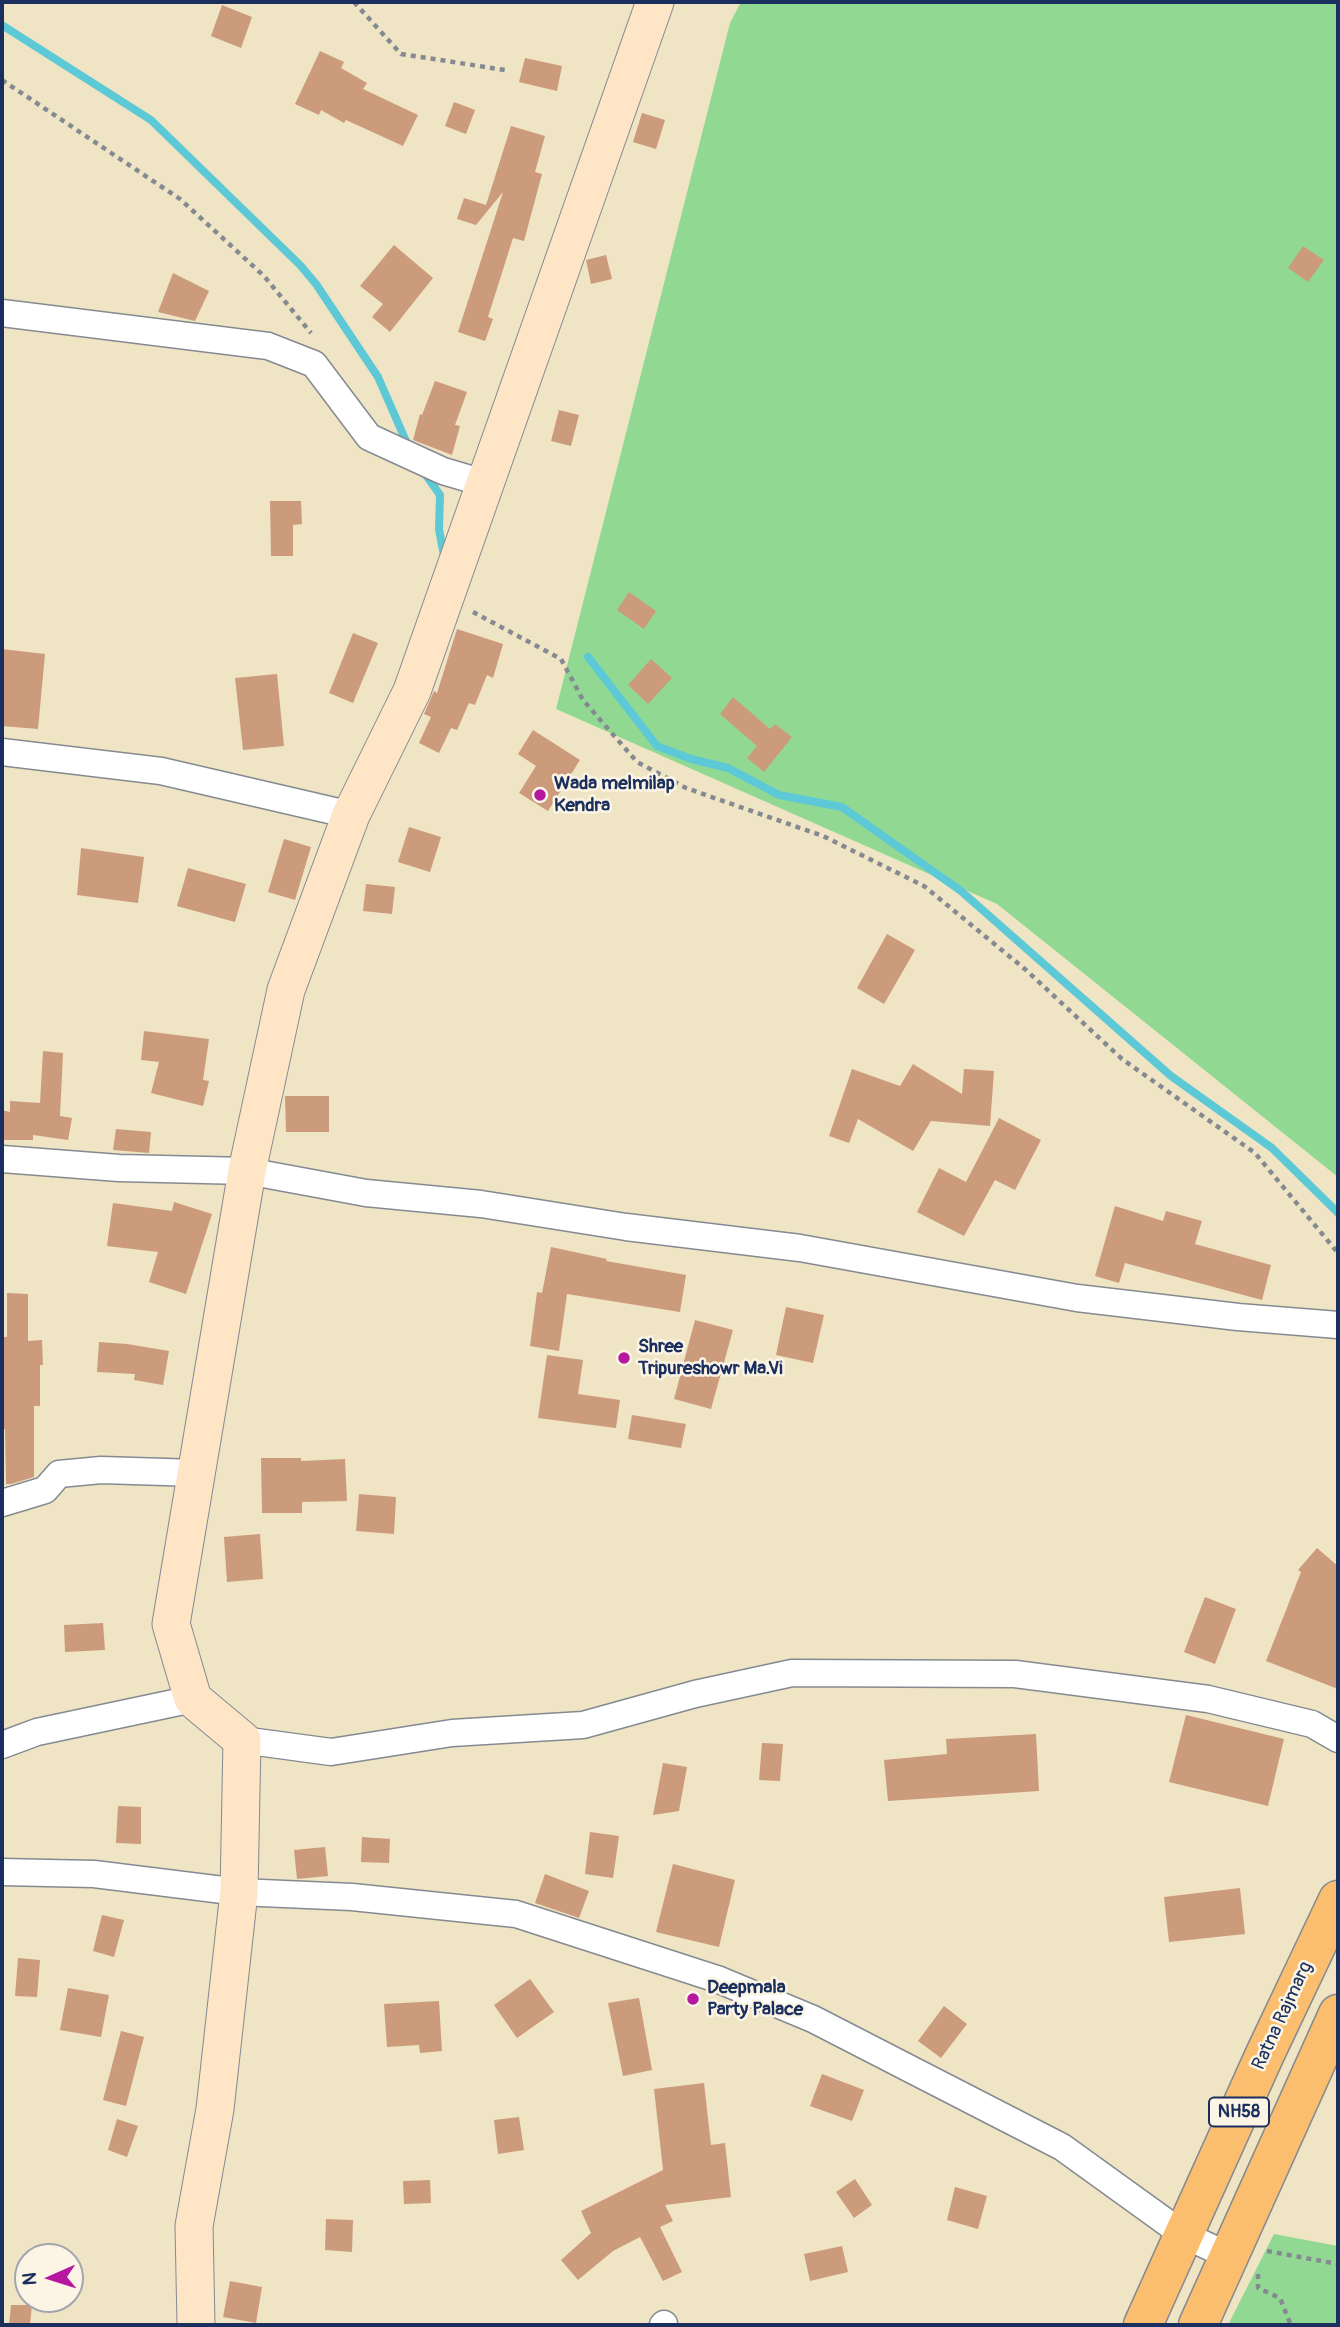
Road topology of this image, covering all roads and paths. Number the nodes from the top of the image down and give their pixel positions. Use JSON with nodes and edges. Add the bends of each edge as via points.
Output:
{"nodes":[{"id":1,"x":354,"y":2,"type":"edge"},
{"id":2,"x":656,"y":2,"type":"edge"},
{"id":3,"x":505,"y":70,"type":"dead end"},
{"id":4,"x":2,"y":80,"type":"edge"},
{"id":5,"x":2,"y":313,"type":"edge"},
{"id":6,"x":313,"y":335,"type":"dead end"},
{"id":7,"x":487,"y":484,"type":"junction"},
{"id":8,"x":444,"y":597,"type":"junction"},
{"id":9,"x":2,"y":752,"type":"edge"},
{"id":10,"x":351,"y":815,"type":"junction"},
{"id":11,"x":2,"y":1159,"type":"edge"},
{"id":12,"x":247,"y":1171,"type":"junction"},
{"id":13,"x":1338,"y":1253,"type":"edge"},
{"id":14,"x":1338,"y":1325,"type":"edge"},
{"id":15,"x":197,"y":1473,"type":"junction"},
{"id":16,"x":2,"y":1503,"type":"edge"},
{"id":17,"x":193,"y":1699,"type":"junction"},
{"id":18,"x":1338,"y":1739,"type":"edge"},
{"id":19,"x":242,"y":1740,"type":"junction"},
{"id":20,"x":2,"y":1745,"type":"edge"},
{"id":21,"x":2,"y":1872,"type":"edge"},
{"id":22,"x":239,"y":1892,"type":"junction"},
{"id":23,"x":1338,"y":1900,"type":"edge"},
{"id":24,"x":1338,"y":2014,"type":"edge"},
{"id":25,"x":1251,"y":2207,"type":"junction"},
{"id":26,"x":1184,"y":2235,"type":"junction"},
{"id":27,"x":1243,"y":2259,"type":"junction"},
{"id":28,"x":1338,"y":2264,"type":"edge"},
{"id":29,"x":196,"y":2325,"type":"edge"},
{"id":30,"x":1143,"y":2325,"type":"edge"},
{"id":31,"x":1198,"y":2325,"type":"edge"},
{"id":32,"x":1294,"y":2325,"type":"edge"}],
"edges":[{"from":1,"to":3,"type":"path","via":[[401,54]]},
{"from":2,"to":7,"type":"main road"},
{"from":4,"to":6,"type":"path","via":[[180,199],[264,276]]},
{"from":5,"to":7,"type":"street","via":[[268,346],[314,364],[369,437],[443,471]]},
{"from":7,"to":8,"type":"main road"},
{"from":8,"to":10,"type":"main road","via":[[412,691]]},
{"from":8,"to":13,"type":"path","via":[[561,659],[583,699],[637,762],[686,788],[823,836],[924,886],[1026,970],[1122,1059],[1255,1153]]},
{"from":9,"to":10,"type":"street","via":[[161,771]]},
{"from":10,"to":12,"type":"main road","via":[[286,990]]},
{"from":11,"to":12,"type":"street"},
{"from":12,"to":14,"type":"street","via":[[366,1193],[481,1204],[800,1248],[1077,1298]]},
{"from":12,"to":15,"type":"main road"},
{"from":15,"to":16,"type":"street","via":[[101,1470],[59,1474],[45,1490]]},
{"from":15,"to":17,"type":"main road","via":[[171,1624]]},
{"from":17,"to":19,"type":"main road"},
{"from":17,"to":20,"type":"street","via":[[37,1732]]},
{"from":18,"to":19,"type":"street","via":[[1312,1724],[1208,1699],[1015,1674],[792,1673],[583,1725],[452,1733],[331,1752]]},
{"from":19,"to":22,"type":"main road"},
{"from":21,"to":22,"type":"street","via":[[94,1874]]},
{"from":22,"to":26,"type":"street","via":[[352,1897],[516,1914],[717,1979],[813,2019],[1062,2147]]},
{"from":22,"to":29,"type":"main road","via":[[215,2109],[194,2226]]},
{"from":23,"to":26,"type":"main road","name":"Ratna Rajmarg","number":"NH58"},
{"from":24,"to":25,"type":"main road","number":"NH58"},
{"from":25,"to":27,"type":"main road","number":"NH58"},
{"from":25,"to":28,"type":"path","via":[[1257,2249]]},
{"from":26,"to":27,"type":"street"},
{"from":26,"to":30,"type":"main road","name":"Ratna Rajmarg","number":"NH58"},
{"from":27,"to":31,"type":"main road","number":"NH58"},
{"from":27,"to":32,"type":"path","via":[[1258,2288],[1280,2298]]}]}
